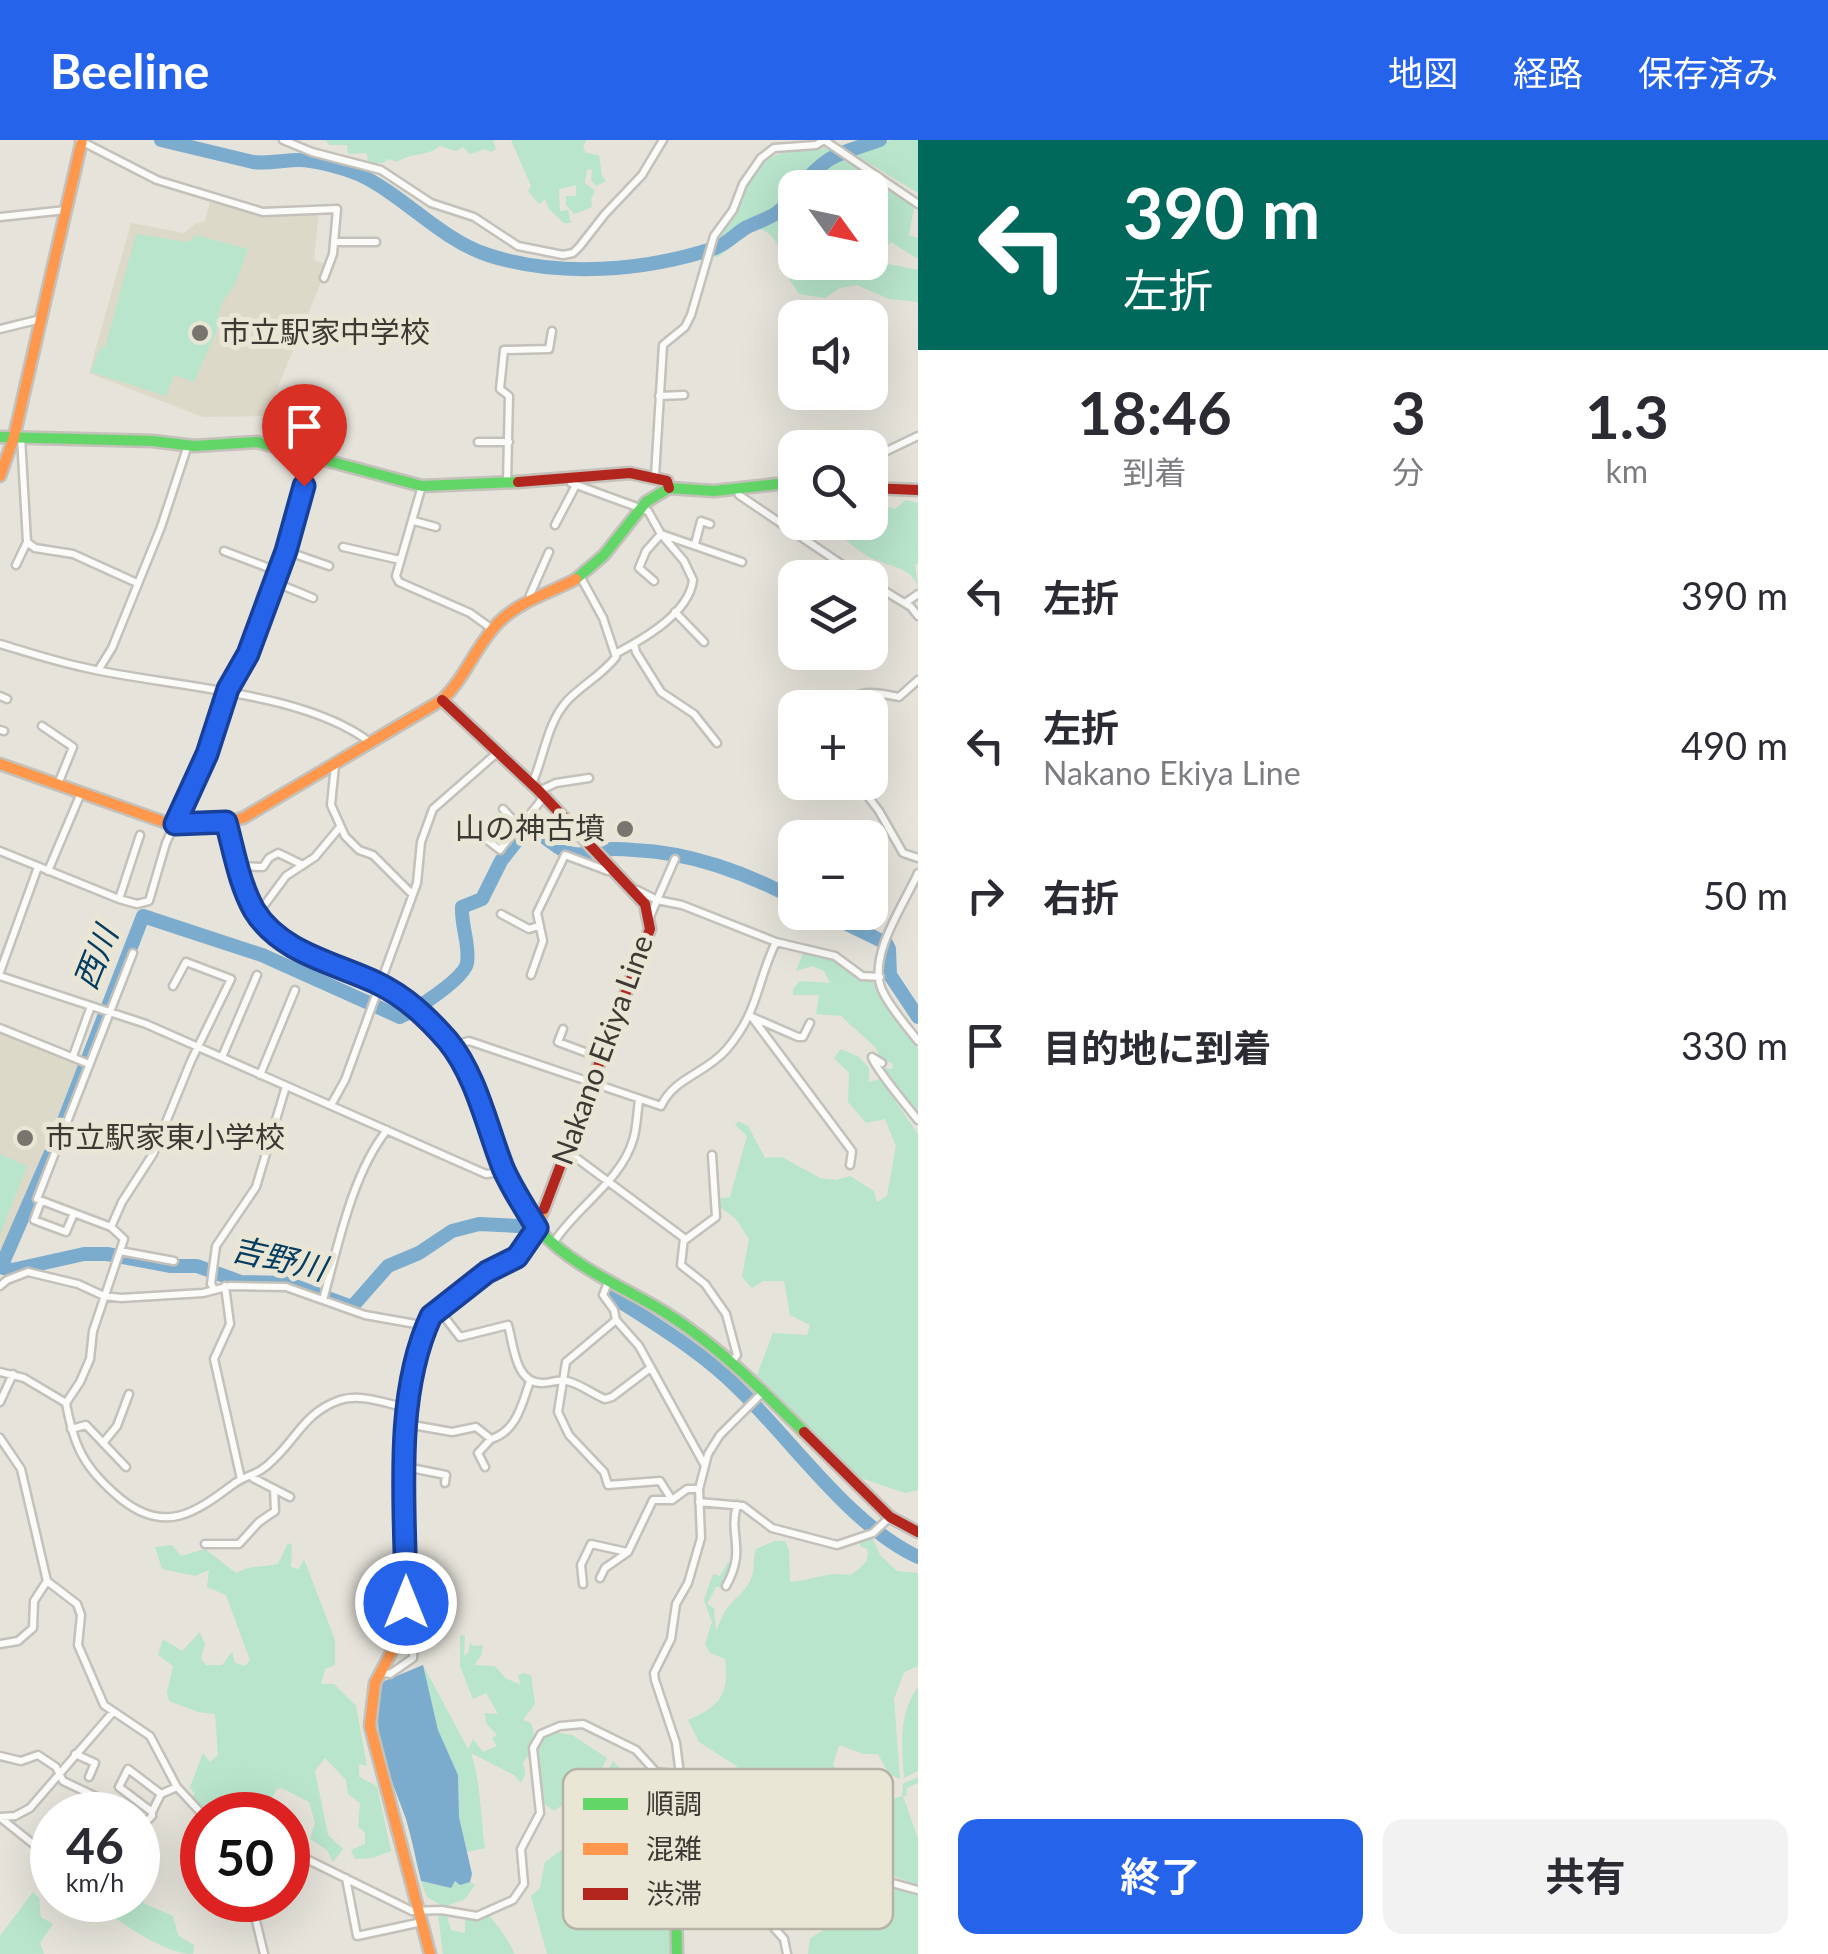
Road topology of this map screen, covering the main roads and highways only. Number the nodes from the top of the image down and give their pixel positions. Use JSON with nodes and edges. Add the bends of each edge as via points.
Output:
{"nodes":[{"id":1,"x":81,"y":140,"type":"edge"},
{"id":2,"x":0,"y":436,"type":"edge"},
{"id":3,"x":18,"y":437,"type":"junction"},
{"id":4,"x":0,"y":476,"type":"edge"},
{"id":5,"x":778,"y":484,"type":"edge"},
{"id":6,"x":669,"y":488,"type":"junction"},
{"id":7,"x":888,"y":489,"type":"edge"},
{"id":8,"x":918,"y":490,"type":"edge"},
{"id":9,"x":442,"y":700,"type":"junction"},
{"id":10,"x":0,"y":764,"type":"edge"},
{"id":11,"x":226,"y":822,"type":"junction"},
{"id":12,"x":537,"y":1228,"type":"junction"},
{"id":13,"x":918,"y":1532,"type":"edge"},
{"id":14,"x":676,"y":1929,"type":"edge"},
{"id":15,"x":430,"y":1954,"type":"edge"},
{"id":16,"x":677,"y":1954,"type":"edge"}],
"edges":[{"from":1,"to":3,"type":"main road"},
{"from":2,"to":3,"type":"main road"},
{"from":3,"to":4,"type":"main road"},
{"from":3,"to":6,"type":"main road","via":[[258,442],[422,486],[630,473],[655,476]]},
{"from":5,"to":6,"type":"main road"},
{"from":6,"to":9,"type":"main road","via":[[639,509],[596,565],[508,614]]},
{"from":7,"to":8,"type":"main road"},
{"from":9,"to":11,"type":"main road","via":[[273,803]]},
{"from":9,"to":12,"type":"main road","name":"Nakano Ekiya Line","via":[[598,852],[644,904],[649,920]]},
{"from":10,"to":11,"type":"main road","via":[[175,824]]},
{"from":11,"to":12,"type":"main road","via":[[254,910],[272,932],[413,1004],[452,1046],[505,1172]]},
{"from":12,"to":13,"type":"main road","via":[[682,1324],[890,1517]]},
{"from":12,"to":15,"type":"main road","name":"Nakano Ekiya Line","via":[[517,1257],[439,1310],[413,1366],[406,1603],[400,1636],[371,1700],[370,1726]]},
{"from":14,"to":16,"type":"main road"}]}
